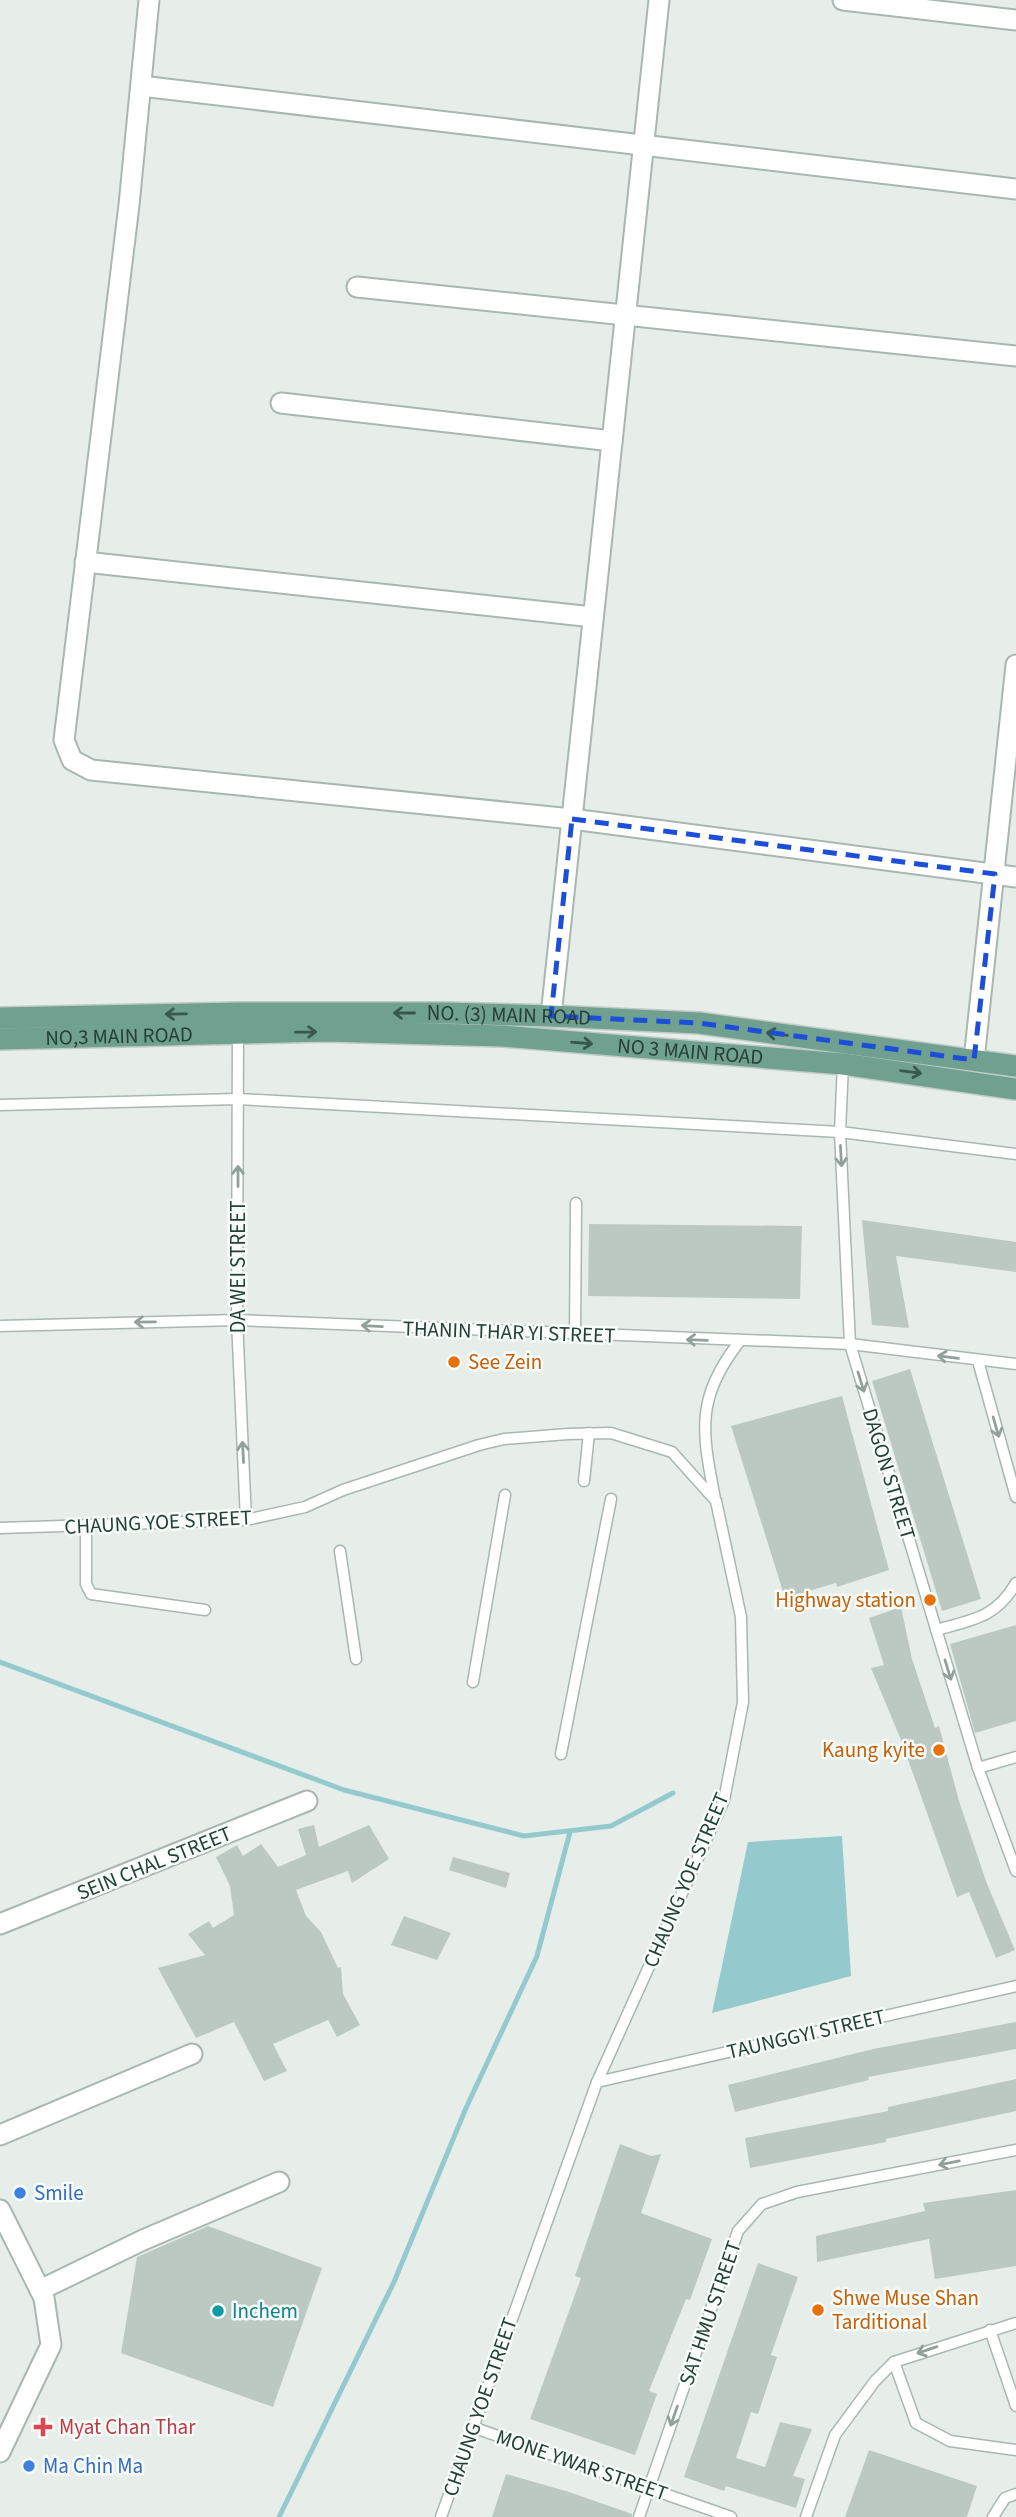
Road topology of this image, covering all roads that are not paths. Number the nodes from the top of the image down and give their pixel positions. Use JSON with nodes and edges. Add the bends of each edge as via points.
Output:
{"nodes":[{"id":1,"x":149,"y":0,"type":"edge"},
{"id":2,"x":659,"y":0,"type":"edge"},
{"id":3,"x":843,"y":0,"type":"edge"},
{"id":4,"x":1016,"y":20,"type":"edge"},
{"id":5,"x":141,"y":86,"type":"junction"},
{"id":6,"x":643,"y":146,"type":"junction"},
{"id":7,"x":1016,"y":189,"type":"edge"},
{"id":8,"x":357,"y":287,"type":"dead end"},
{"id":9,"x":625,"y":314,"type":"junction"},
{"id":10,"x":1016,"y":356,"type":"edge"},
{"id":11,"x":281,"y":403,"type":"dead end"},
{"id":12,"x":612,"y":441,"type":"junction"},
{"id":13,"x":85,"y":562,"type":"junction"},
{"id":14,"x":593,"y":617,"type":"junction"},
{"id":15,"x":1016,"y":666,"type":"edge"},
{"id":16,"x":572,"y":819,"type":"junction"},
{"id":17,"x":995,"y":874,"type":"junction"},
{"id":18,"x":1016,"y":877,"type":"edge"},
{"id":19,"x":551,"y":1016,"type":"junction"},
{"id":20,"x":0,"y":1018,"type":"edge"},
{"id":21,"x":238,"y":1023,"type":"junction"},
{"id":22,"x":0,"y":1039,"type":"edge"},
{"id":23,"x":549,"y":1040,"type":"junction"},
{"id":24,"x":843,"y":1064,"type":"junction"},
{"id":25,"x":1016,"y":1066,"type":"edge"},
{"id":26,"x":972,"y":1070,"type":"junction"},
{"id":27,"x":1016,"y":1089,"type":"edge"},
{"id":28,"x":238,"y":1099,"type":"junction"},
{"id":29,"x":0,"y":1105,"type":"edge"},
{"id":30,"x":839,"y":1132,"type":"junction"},
{"id":31,"x":1016,"y":1154,"type":"edge"},
{"id":32,"x":576,"y":1203,"type":"dead end"},
{"id":33,"x":237,"y":1320,"type":"junction"},
{"id":34,"x":0,"y":1326,"type":"edge"},
{"id":35,"x":575,"y":1336,"type":"junction"},
{"id":36,"x":739,"y":1342,"type":"junction"},
{"id":37,"x":850,"y":1344,"type":"junction"},
{"id":38,"x":978,"y":1362,"type":"junction"},
{"id":39,"x":1016,"y":1364,"type":"edge"},
{"id":40,"x":589,"y":1433,"type":"junction"},
{"id":41,"x":584,"y":1481,"type":"dead end"},
{"id":42,"x":505,"y":1495,"type":"dead end"},
{"id":43,"x":1016,"y":1497,"type":"edge"},
{"id":44,"x":611,"y":1499,"type":"dead end"},
{"id":45,"x":716,"y":1501,"type":"junction"},
{"id":46,"x":246,"y":1520,"type":"junction"},
{"id":47,"x":86,"y":1526,"type":"junction"},
{"id":48,"x":0,"y":1528,"type":"edge"},
{"id":49,"x":340,"y":1551,"type":"dead end"},
{"id":50,"x":1016,"y":1583,"type":"edge"},
{"id":51,"x":205,"y":1610,"type":"dead end"},
{"id":52,"x":936,"y":1630,"type":"junction"},
{"id":53,"x":356,"y":1659,"type":"dead end"},
{"id":54,"x":473,"y":1682,"type":"dead end"},
{"id":55,"x":561,"y":1754,"type":"dead end"},
{"id":56,"x":1016,"y":1757,"type":"edge"},
{"id":57,"x":978,"y":1768,"type":"junction"},
{"id":58,"x":307,"y":1801,"type":"dead end"},
{"id":59,"x":1016,"y":1871,"type":"edge"},
{"id":60,"x":0,"y":1924,"type":"edge"},
{"id":61,"x":1016,"y":1986,"type":"edge"},
{"id":62,"x":192,"y":2054,"type":"dead end"},
{"id":63,"x":597,"y":2082,"type":"junction"},
{"id":64,"x":0,"y":2135,"type":"edge"},
{"id":65,"x":1016,"y":2150,"type":"edge"},
{"id":66,"x":279,"y":2182,"type":"dead end"},
{"id":67,"x":0,"y":2210,"type":"edge"},
{"id":68,"x":40,"y":2290,"type":"junction"},
{"id":69,"x":1016,"y":2323,"type":"edge"},
{"id":70,"x":990,"y":2330,"type":"junction"},
{"id":71,"x":894,"y":2362,"type":"junction"},
{"id":72,"x":1016,"y":2406,"type":"edge"},
{"id":73,"x":472,"y":2427,"type":"junction"},
{"id":74,"x":1016,"y":2450,"type":"edge"},
{"id":75,"x":0,"y":2452,"type":"edge"},
{"id":76,"x":649,"y":2488,"type":"junction"},
{"id":77,"x":1016,"y":2494,"type":"edge"},
{"id":78,"x":441,"y":2517,"type":"edge"},
{"id":79,"x":639,"y":2517,"type":"edge"},
{"id":80,"x":732,"y":2517,"type":"edge"},
{"id":81,"x":806,"y":2517,"type":"edge"},
{"id":82,"x":993,"y":2517,"type":"edge"}],
"edges":[{"from":1,"to":5,"type":"street"},
{"from":2,"to":6,"type":"street"},
{"from":3,"to":4,"type":"street"},
{"from":5,"to":6,"type":"street"},
{"from":5,"to":13,"type":"street"},
{"from":6,"to":7,"type":"street"},
{"from":6,"to":9,"type":"street"},
{"from":8,"to":9,"type":"street"},
{"from":9,"to":10,"type":"street"},
{"from":9,"to":12,"type":"street"},
{"from":11,"to":12,"type":"street"},
{"from":12,"to":14,"type":"street"},
{"from":13,"to":14,"type":"street"},
{"from":13,"to":16,"type":"street","via":[[64,740],[72,760],[91,770]]},
{"from":14,"to":16,"type":"street"},
{"from":15,"to":17,"type":"street"},
{"from":16,"to":17,"type":"street"},
{"from":16,"to":19,"type":"street"},
{"from":17,"to":18,"type":"street"},
{"from":17,"to":26,"type":"street"},
{"from":19,"to":21,"type":"main road","name":"NO. (3) MAIN ROAD","one_way":true,"via":[[447,1013]]},
{"from":19,"to":23,"type":"lane"},
{"from":26,"to":19,"type":"main road","name":"NO. (3) MAIN ROAD","one_way":true,"via":[[699,1023]]},
{"from":21,"to":20,"type":"main road","name":"NO. (3) MAIN ROAD","one_way":true},
{"from":21,"to":22,"type":"main road","name":"NO,3 MAIN ROAD"},
{"from":21,"to":23,"type":"main road","name":"NO 3 MAIN ROAD","one_way":true},
{"from":21,"to":28,"type":"lane","name":"DA WEI STREET"},
{"from":23,"to":24,"type":"main road","name":"NO 3 MAIN ROAD","one_way":true},
{"from":24,"to":26,"type":"main road","name":"NO 3 MAIN ROAD","one_way":true},
{"from":24,"to":30,"type":"lane","name":"DAGON STREET"},
{"from":25,"to":26,"type":"main road","name":"NO. (3) MAIN ROAD"},
{"from":26,"to":27,"type":"main road","name":"NO 3 MAIN ROAD"},
{"from":28,"to":29,"type":"lane"},
{"from":28,"to":30,"type":"lane"},
{"from":33,"to":28,"type":"lane","name":"DA WEI STREET","one_way":true},
{"from":30,"to":31,"type":"lane"},
{"from":30,"to":37,"type":"lane","name":"DAGON STREET","one_way":true},
{"from":32,"to":35,"type":"lane"},
{"from":33,"to":34,"type":"lane","name":"THANIN THAR YI STREET","one_way":true},
{"from":35,"to":33,"type":"lane","name":"THANIN THAR YI STREET","one_way":true},
{"from":46,"to":33,"type":"lane","name":"DA WEI STREET","one_way":true},
{"from":36,"to":35,"type":"lane","name":"THANIN THAR YI STREET","one_way":true},
{"from":36,"to":37,"type":"lane","name":"THANIN THAR YI STREET"},
{"from":36,"to":45,"type":"lane","via":[[709,1391],[704,1431]]},
{"from":38,"to":37,"type":"lane","name":"THANIN THAR YI STREET","one_way":true},
{"from":37,"to":52,"type":"lane","name":"DAGON STREET","one_way":true},
{"from":38,"to":39,"type":"lane","name":"THANIN THAR YI STREET"},
{"from":38,"to":43,"type":"lane","one_way":true},
{"from":40,"to":41,"type":"lane"},
{"from":40,"to":45,"type":"lane","name":"CHAUNG YOE STREET","via":[[611,1433],[672,1452]]},
{"from":40,"to":46,"type":"lane","name":"CHAUNG YOE STREET","via":[[479,1445],[305,1507]]},
{"from":42,"to":54,"type":"lane"},
{"from":44,"to":55,"type":"lane"},
{"from":45,"to":63,"type":"lane","name":"CHAUNG YOE STREET","via":[[742,1629],[743,1702],[724,1800]]},
{"from":46,"to":47,"type":"lane","name":"CHAUNG YOE STREET"},
{"from":47,"to":48,"type":"lane","name":"CHAUNG YOE STREET"},
{"from":47,"to":51,"type":"lane","via":[[86,1584],[91,1594]]},
{"from":49,"to":53,"type":"lane"},
{"from":50,"to":52,"type":"lane","via":[[1005,1602],[985,1616]]},
{"from":52,"to":57,"type":"lane","name":"DAGON STREET","one_way":true},
{"from":56,"to":57,"type":"lane"},
{"from":57,"to":59,"type":"lane","name":"DAGON STREET"},
{"from":58,"to":60,"type":"street","name":"SEIN CHAL STREET"},
{"from":61,"to":63,"type":"lane","name":"TAUNGGYI STREET"},
{"from":62,"to":64,"type":"street"},
{"from":63,"to":73,"type":"lane","name":"CHAUNG YOE STREET"},
{"from":65,"to":76,"type":"lane","name":"SAT HMU STREET","one_way":true,"via":[[796,2192],[762,2204],[738,2231]]},
{"from":66,"to":68,"type":"street"},
{"from":67,"to":68,"type":"street"},
{"from":68,"to":75,"type":"street","via":[[51,2345]]},
{"from":69,"to":70,"type":"lane"},
{"from":70,"to":71,"type":"lane","one_way":true},
{"from":70,"to":72,"type":"lane"},
{"from":71,"to":74,"type":"lane","via":[[916,2423],[950,2441]]},
{"from":71,"to":81,"type":"lane","via":[[835,2435]]},
{"from":73,"to":76,"type":"lane","name":"MONE YWAR STREET"},
{"from":73,"to":78,"type":"lane","name":"CHAUNG YOE STREET"},
{"from":76,"to":79,"type":"lane","name":"SAT HMU STREET"},
{"from":76,"to":80,"type":"lane","name":"MONE YWAR STREET"},
{"from":77,"to":82,"type":"lane","via":[[1005,2498]]}]}
